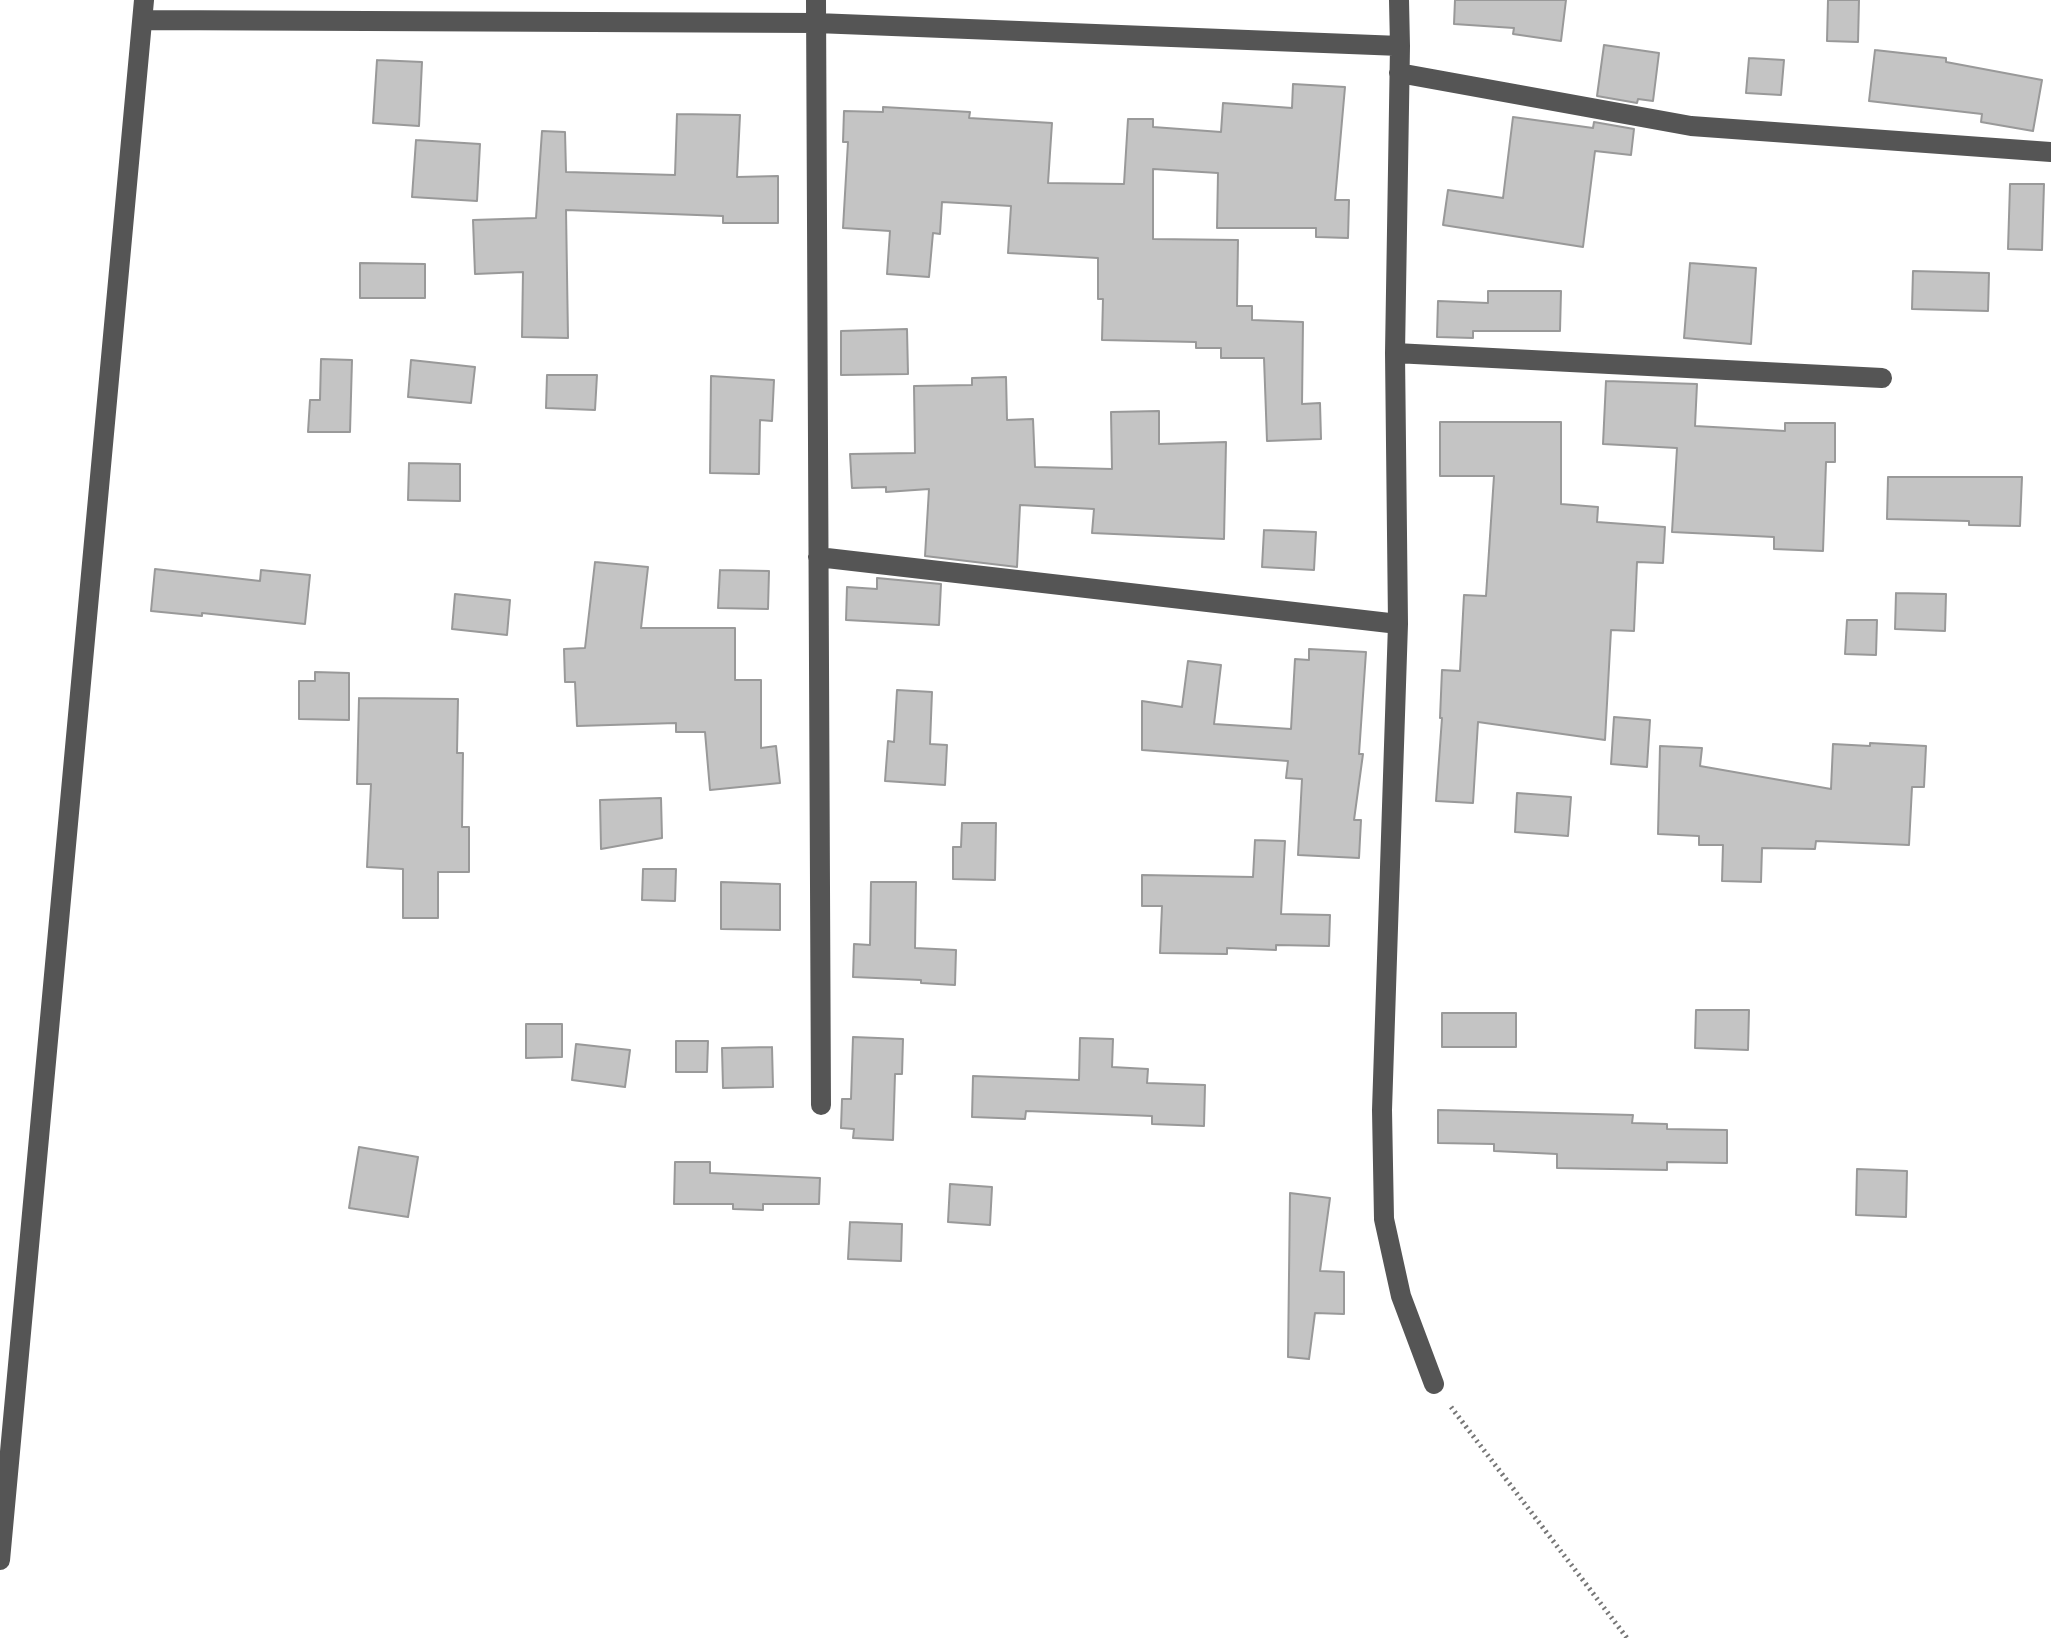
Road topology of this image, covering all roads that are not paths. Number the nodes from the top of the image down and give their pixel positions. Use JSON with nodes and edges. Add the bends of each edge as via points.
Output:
{"nodes":[{"id":1,"x":816,"y":0,"type":"edge"},
{"id":2,"x":1399,"y":0,"type":"edge"},
{"id":3,"x":144,"y":10,"type":"edge"},
{"id":4,"x":816,"y":23,"type":"junction"},
{"id":5,"x":1400,"y":46,"type":"junction"},
{"id":6,"x":1399,"y":73,"type":"junction"},
{"id":7,"x":2051,"y":152,"type":"edge"},
{"id":8,"x":1395,"y":353,"type":"junction"},
{"id":9,"x":1882,"y":378,"type":"dead end"},
{"id":10,"x":818,"y":557,"type":"junction"},
{"id":11,"x":1398,"y":624,"type":"junction"},
{"id":12,"x":821,"y":1105,"type":"dead end"},
{"id":13,"x":1434,"y":1384,"type":"road end"},
{"id":14,"x":0,"y":1560,"type":"edge"}],
"edges":[{"from":1,"to":4,"type":"street"},
{"from":2,"to":5,"type":"street"},
{"from":3,"to":4,"type":"street"},
{"from":3,"to":14,"type":"street"},
{"from":4,"to":5,"type":"street"},
{"from":4,"to":10,"type":"street"},
{"from":5,"to":6,"type":"street"},
{"from":6,"to":7,"type":"street","via":[[1691,126]]},
{"from":6,"to":8,"type":"street"},
{"from":8,"to":9,"type":"street"},
{"from":8,"to":11,"type":"street"},
{"from":10,"to":11,"type":"street"},
{"from":10,"to":12,"type":"street"},
{"from":11,"to":13,"type":"street","via":[[1382,1110],[1384,1219],[1401,1296]]}]}
